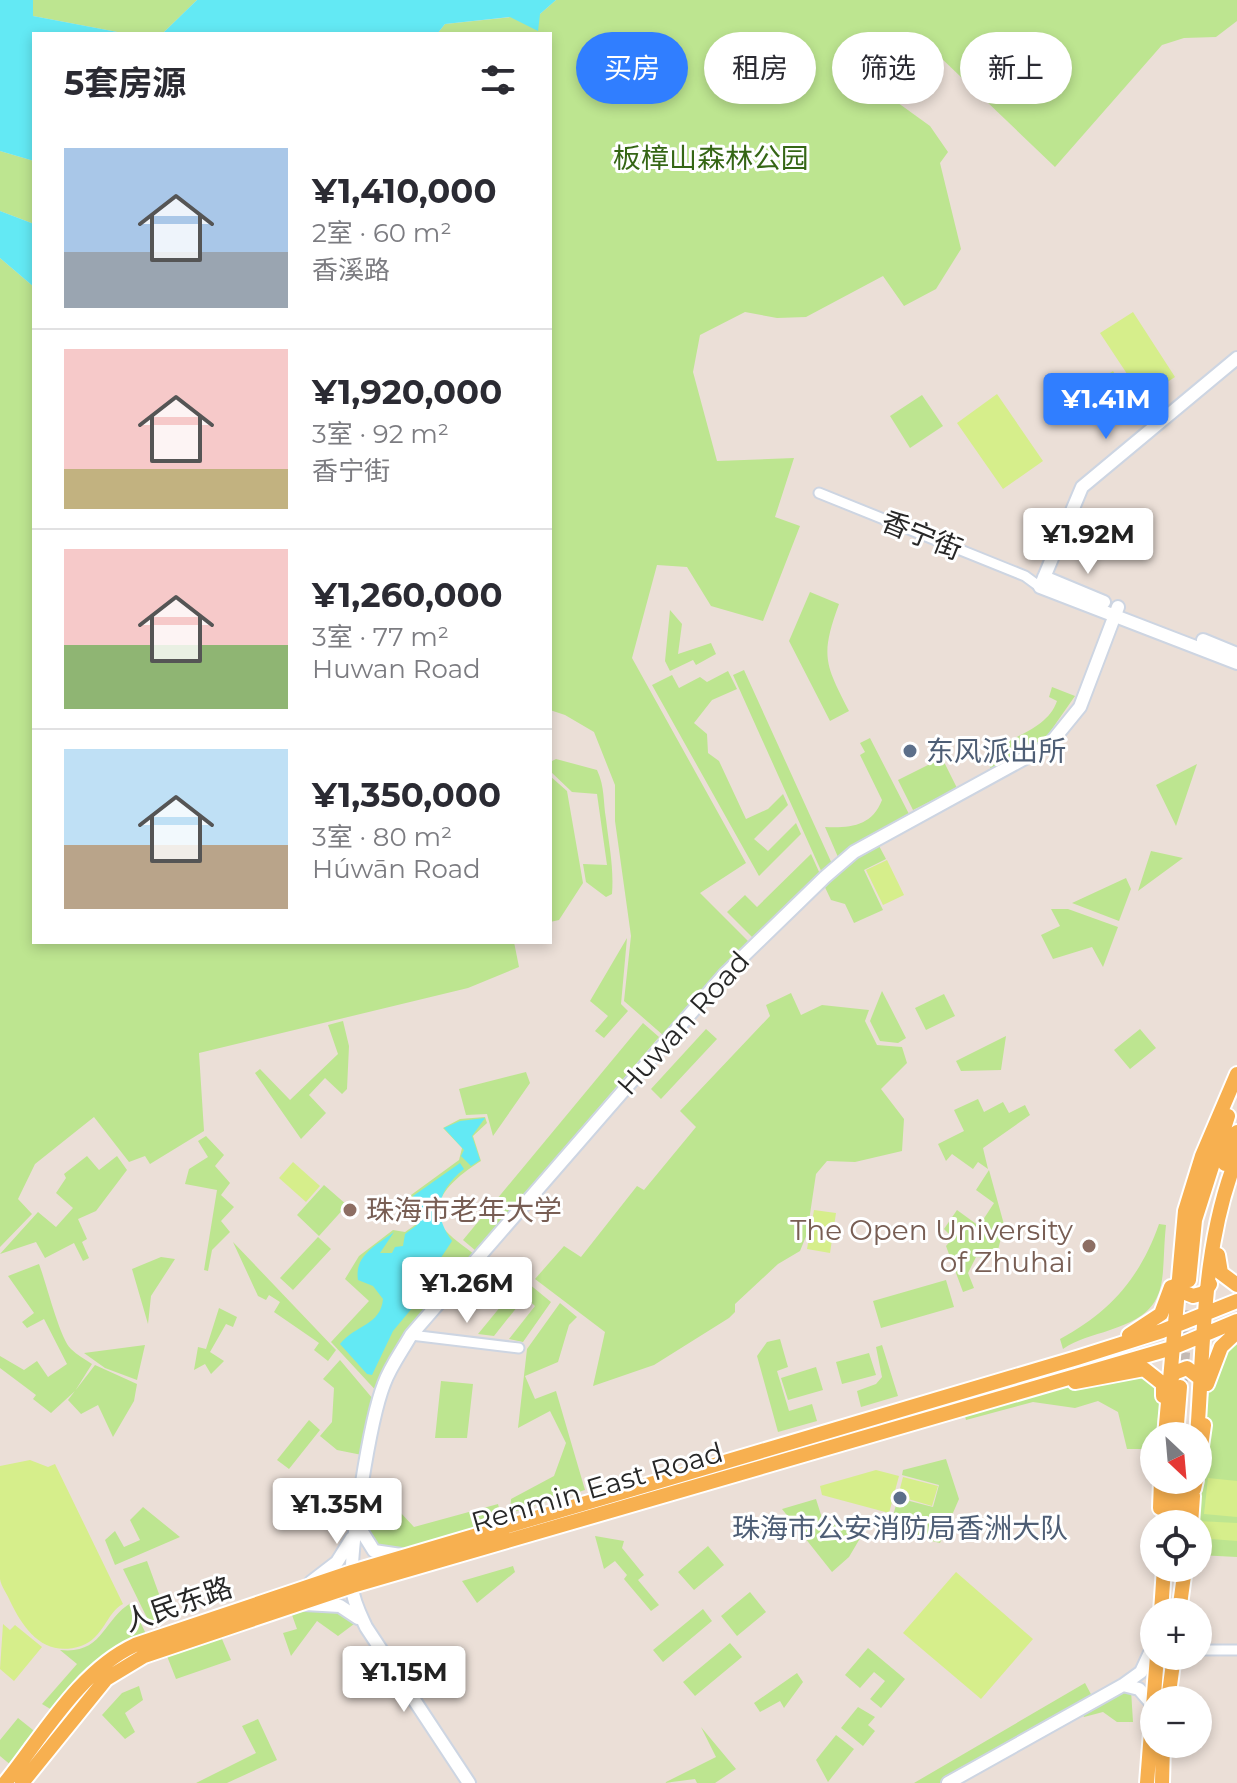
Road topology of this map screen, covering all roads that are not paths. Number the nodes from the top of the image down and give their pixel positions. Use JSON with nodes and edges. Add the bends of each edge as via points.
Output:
{"nodes":[{"id":1,"x":1237,"y":358,"type":"edge"},
{"id":2,"x":819,"y":493,"type":"dead end"},
{"id":3,"x":1042,"y":582,"type":"junction"},
{"id":4,"x":1116,"y":611,"type":"junction"},
{"id":5,"x":1237,"y":654,"type":"edge"},
{"id":6,"x":1237,"y":663,"type":"edge"},
{"id":7,"x":1237,"y":1074,"type":"edge"},
{"id":8,"x":1237,"y":1093,"type":"edge"},
{"id":9,"x":1237,"y":1132,"type":"edge"},
{"id":10,"x":1234,"y":1164,"type":"edge"},
{"id":11,"x":1182,"y":1232,"type":"junction"},
{"id":12,"x":1195,"y":1282,"type":"junction"},
{"id":13,"x":1237,"y":1285,"type":"edge"},
{"id":14,"x":1237,"y":1301,"type":"edge"},
{"id":15,"x":1206,"y":1314,"type":"junction"},
{"id":16,"x":1237,"y":1321,"type":"edge"},
{"id":17,"x":1175,"y":1326,"type":"junction"},
{"id":18,"x":1237,"y":1332,"type":"edge"},
{"id":19,"x":411,"y":1335,"type":"junction"},
{"id":20,"x":1204,"y":1335,"type":"junction"},
{"id":21,"x":519,"y":1348,"type":"dead end"},
{"id":22,"x":1172,"y":1348,"type":"junction"},
{"id":23,"x":1078,"y":1365,"type":"junction"},
{"id":24,"x":1186,"y":1384,"type":"junction"},
{"id":25,"x":1039,"y":1386,"type":"junction"},
{"id":26,"x":1163,"y":1422,"type":"edge"},
{"id":27,"x":1169,"y":1422,"type":"edge"},
{"id":28,"x":1179,"y":1422,"type":"edge"},
{"id":29,"x":1188,"y":1422,"type":"edge"},
{"id":30,"x":1194,"y":1422,"type":"edge"},
{"id":31,"x":1204,"y":1422,"type":"edge"},
{"id":32,"x":358,"y":1524,"type":"junction"},
{"id":33,"x":423,"y":1552,"type":"junction"},
{"id":34,"x":352,"y":1579,"type":"junction"},
{"id":35,"x":298,"y":1597,"type":"junction"},
{"id":36,"x":366,"y":1627,"type":"junction"},
{"id":37,"x":1212,"y":1650,"type":"edge"},
{"id":38,"x":1237,"y":1650,"type":"edge"},
{"id":39,"x":1142,"y":1670,"type":"edge"},
{"id":40,"x":1123,"y":1685,"type":"junction"},
{"id":41,"x":1140,"y":1690,"type":"edge"},
{"id":42,"x":1149,"y":1758,"type":"edge"},
{"id":43,"x":1163,"y":1758,"type":"edge"},
{"id":44,"x":5,"y":1783,"type":"edge"},
{"id":45,"x":22,"y":1783,"type":"edge"},
{"id":46,"x":469,"y":1783,"type":"edge"},
{"id":47,"x":948,"y":1783,"type":"edge"},
{"id":48,"x":1147,"y":1783,"type":"edge"},
{"id":49,"x":1162,"y":1783,"type":"edge"}],
"edges":[{"from":1,"to":3,"type":"street","via":[[1082,487]]},
{"from":2,"to":3,"type":"street","name":"香宁街"},
{"from":3,"to":4,"type":"street","name":"香宁街"},
{"from":4,"to":5,"type":"street"},
{"from":4,"to":6,"type":"street"},
{"from":4,"to":19,"type":"street","name":"Huwan Road","via":[[1080,707],[1049,745],[854,852],[825,877],[725,974]]},
{"from":7,"to":11,"type":"main road","via":[[1202,1156]]},
{"from":8,"to":12,"type":"main road","via":[[1195,1220]]},
{"from":9,"to":12,"type":"main road"},
{"from":10,"to":12,"type":"main road"},
{"from":10,"to":13,"type":"main road","via":[[1217,1261],[1221,1273]]},
{"from":11,"to":12,"type":"main road"},
{"from":11,"to":23,"type":"main road","via":[[1171,1295],[1161,1314],[1137,1332],[1098,1344]]},
{"from":12,"to":15,"type":"main road"},
{"from":12,"to":17,"type":"main road"},
{"from":14,"to":15,"type":"main road","name":"Renmin East Road"},
{"from":15,"to":17,"type":"main road","name":"Renmin East Road"},
{"from":15,"to":20,"type":"main road"},
{"from":16,"to":20,"type":"main road","name":"Renmin East Road"},
{"from":17,"to":22,"type":"main road"},
{"from":17,"to":23,"type":"main road","name":"Renmin East Road"},
{"from":18,"to":31,"type":"main road","via":[[1212,1363]]},
{"from":19,"to":21,"type":"street"},
{"from":19,"to":32,"type":"street","name":"Huwan Road","via":[[384,1384]]},
{"from":20,"to":22,"type":"main road","name":"Renmin East Road"},
{"from":20,"to":24,"type":"main road"},
{"from":22,"to":23,"type":"main road","name":"Renmin East Road"},
{"from":22,"to":24,"type":"main road"},
{"from":23,"to":25,"type":"main road","name":"Renmin East Road"},
{"from":23,"to":33,"type":"main road","name":"人民东路"},
{"from":24,"to":27,"type":"main road"},
{"from":24,"to":28,"type":"main road"},
{"from":24,"to":29,"type":"main road"},
{"from":24,"to":30,"type":"main road"},
{"from":25,"to":26,"type":"main road","via":[[1144,1369],[1163,1384]]},
{"from":25,"to":34,"type":"main road","name":"Renmin East Road"},
{"from":32,"to":33,"type":"street","via":[[367,1545],[379,1553]]},
{"from":32,"to":34,"type":"street"},
{"from":32,"to":35,"type":"street","via":[[347,1550]]},
{"from":33,"to":34,"type":"main road","name":"人民东路"},
{"from":34,"to":35,"type":"main road","name":"人民东路"},
{"from":34,"to":36,"type":"street","via":[[356,1608]]},
{"from":35,"to":36,"type":"street","via":[[343,1607]]},
{"from":35,"to":44,"type":"main road","name":"人民东路","via":[[114,1655]]},
{"from":35,"to":45,"type":"main road","via":[[123,1665]]},
{"from":36,"to":46,"type":"street"},
{"from":37,"to":38,"type":"street"},
{"from":39,"to":40,"type":"street"},
{"from":40,"to":41,"type":"street"},
{"from":40,"to":47,"type":"street"},
{"from":42,"to":48,"type":"main road"},
{"from":43,"to":49,"type":"main road"}]}
